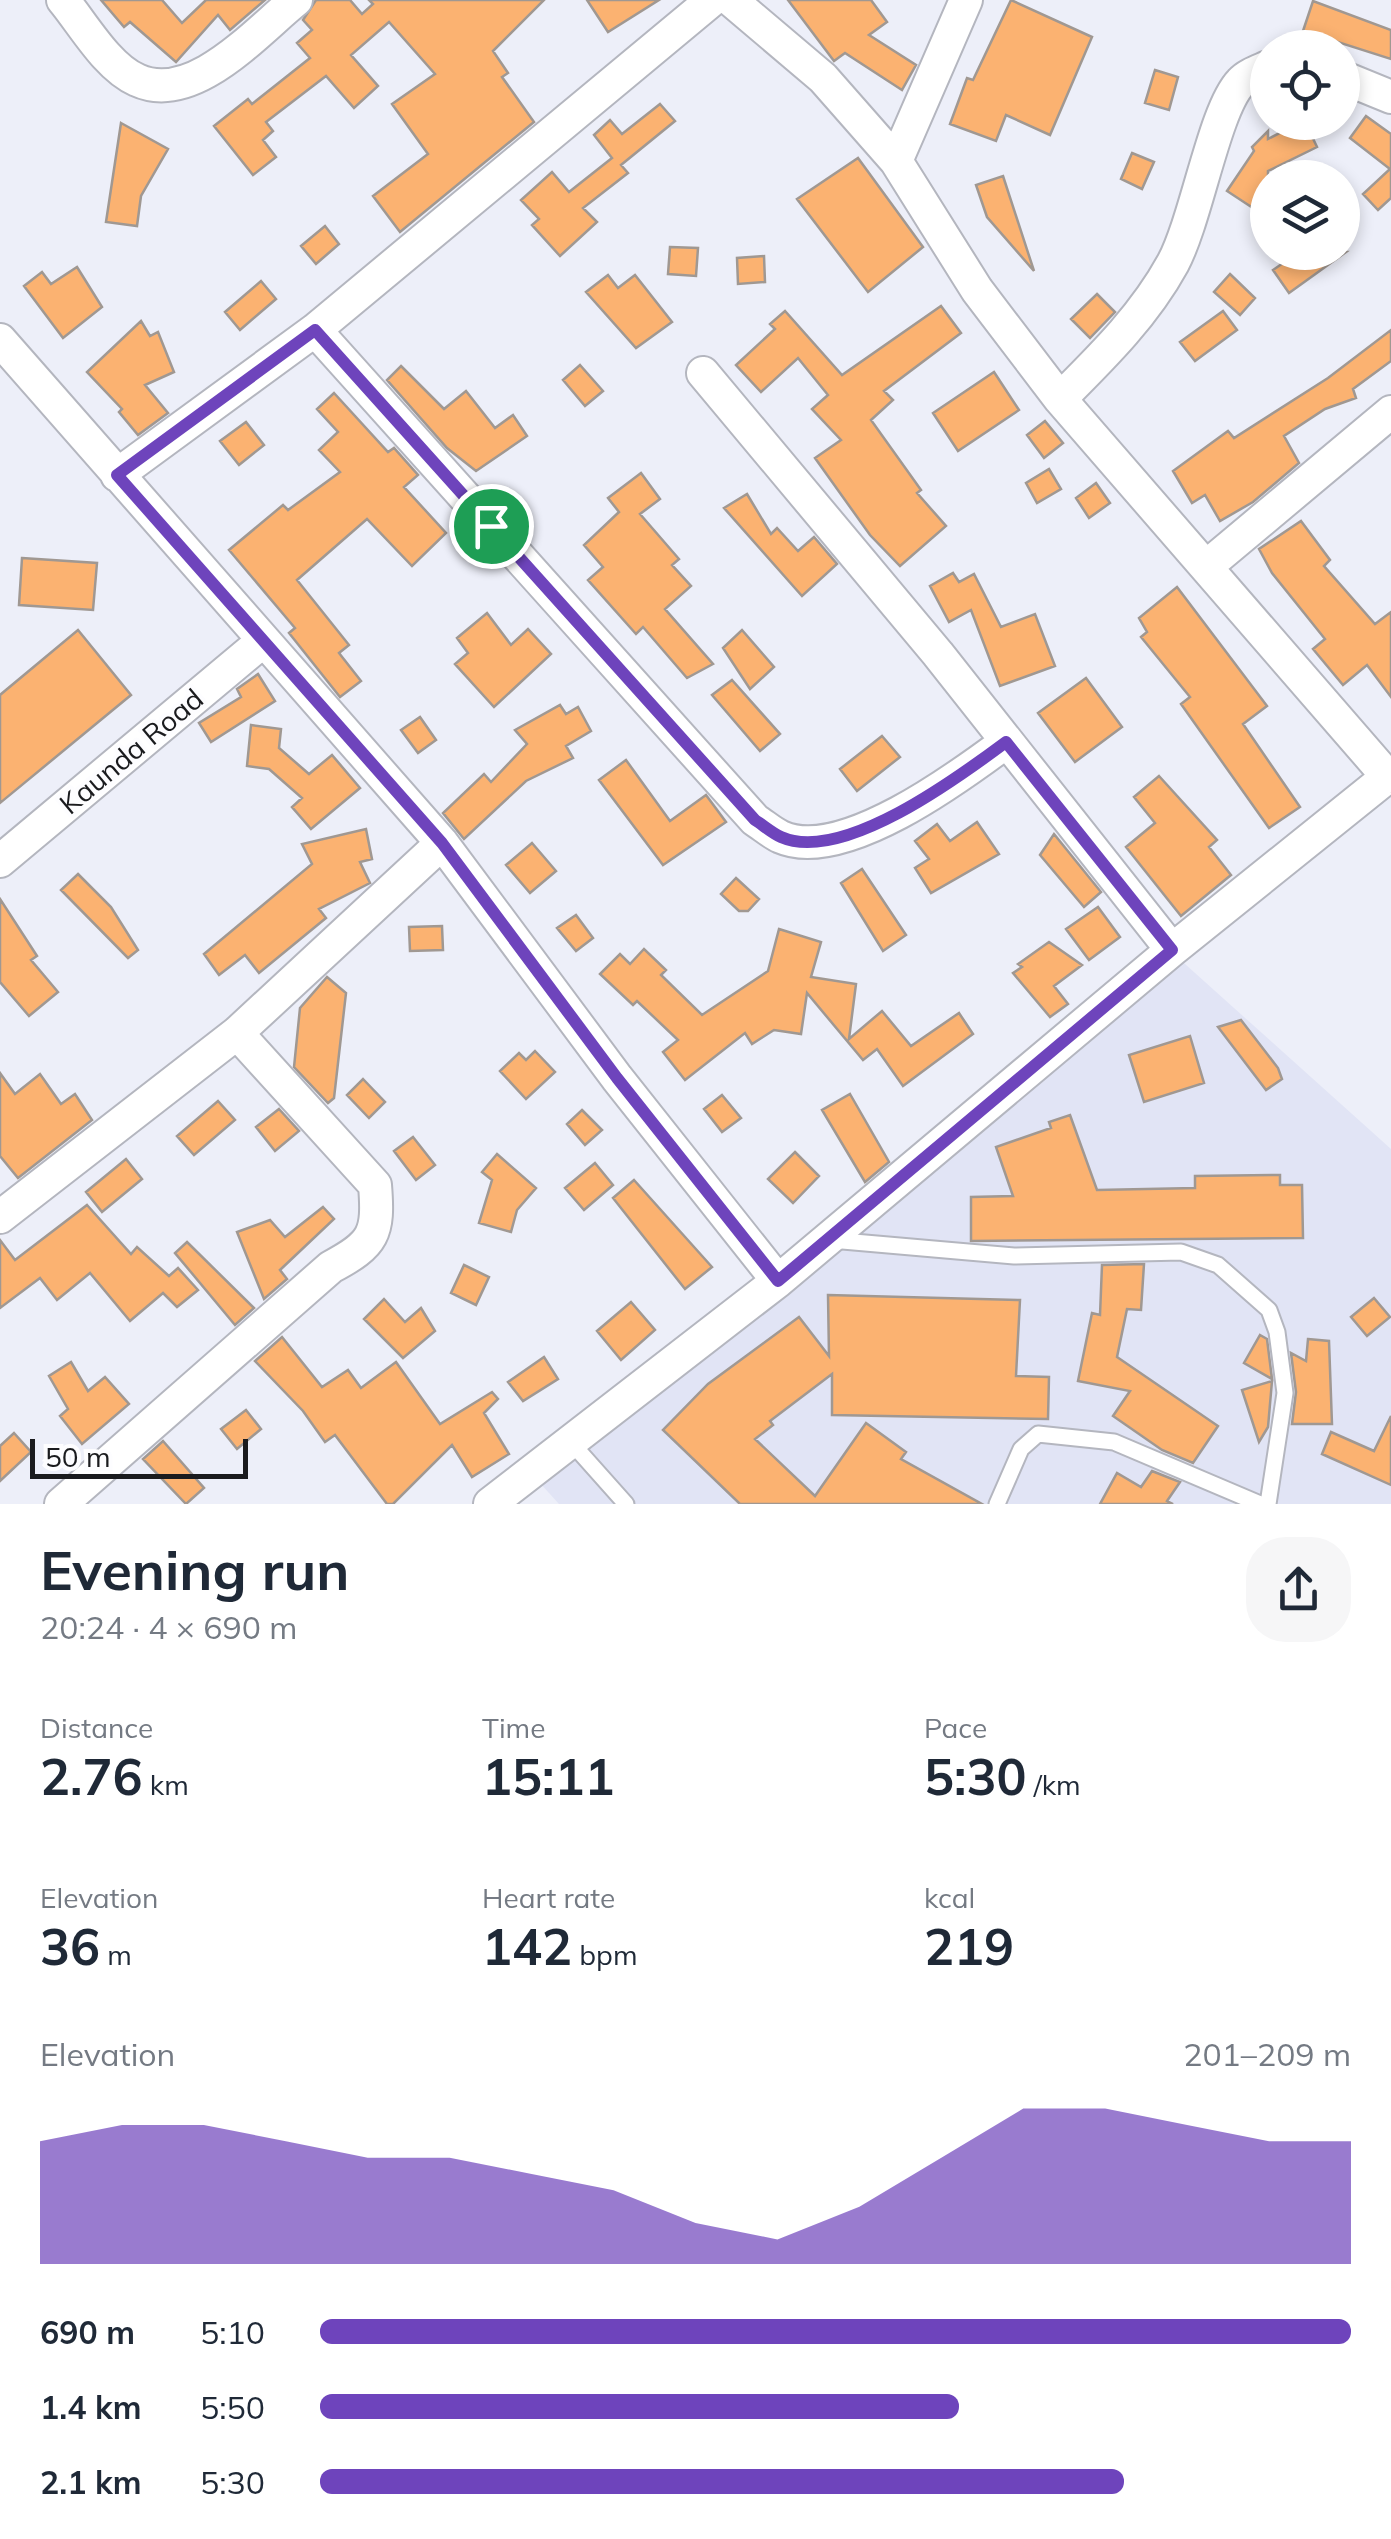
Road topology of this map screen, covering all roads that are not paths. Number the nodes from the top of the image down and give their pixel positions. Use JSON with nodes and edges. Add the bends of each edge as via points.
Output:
{"nodes":[{"id":1,"x":63,"y":0,"type":"edge"},
{"id":2,"x":296,"y":0,"type":"edge"},
{"id":3,"x":712,"y":0,"type":"edge"},
{"id":4,"x":731,"y":0,"type":"edge"},
{"id":5,"x":966,"y":0,"type":"edge"},
{"id":6,"x":1250,"y":76,"type":"edge"},
{"id":7,"x":1360,"y":84,"type":"edge"},
{"id":8,"x":1391,"y":97,"type":"edge"},
{"id":9,"x":896,"y":161,"type":"junction"},
{"id":10,"x":315,"y":330,"type":"junction"},
{"id":11,"x":0,"y":340,"type":"edge"},
{"id":12,"x":703,"y":373,"type":"dead end"},
{"id":13,"x":1060,"y":399,"type":"junction"},
{"id":14,"x":1391,"y":412,"type":"edge"},
{"id":15,"x":117,"y":475,"type":"junction"},
{"id":16,"x":1207,"y":566,"type":"junction"},
{"id":17,"x":263,"y":641,"type":"junction"},
{"id":18,"x":1006,"y":742,"type":"junction"},
{"id":19,"x":1390,"y":776,"type":"edge"},
{"id":20,"x":442,"y":843,"type":"junction"},
{"id":21,"x":0,"y":860,"type":"edge"},
{"id":22,"x":1172,"y":950,"type":"junction"},
{"id":23,"x":237,"y":1033,"type":"junction"},
{"id":24,"x":0,"y":1217,"type":"edge"},
{"id":25,"x":827,"y":1240,"type":"junction"},
{"id":26,"x":778,"y":1281,"type":"junction"},
{"id":27,"x":569,"y":1440,"type":"junction"},
{"id":28,"x":61,"y":1504,"type":"edge"},
{"id":29,"x":490,"y":1504,"type":"edge"},
{"id":30,"x":626,"y":1504,"type":"edge"},
{"id":31,"x":997,"y":1504,"type":"edge"},
{"id":32,"x":1260,"y":1504,"type":"edge"},
{"id":33,"x":1268,"y":1504,"type":"edge"}],
"edges":[{"from":1,"to":2,"type":"street","via":[[113,61],[136,80],[159,84],[204,73]]},
{"from":3,"to":10,"type":"street"},
{"from":4,"to":9,"type":"street","via":[[823,78]]},
{"from":5,"to":9,"type":"street"},
{"from":6,"to":13,"type":"street","via":[[1226,103],[1174,262],[1140,314]]},
{"from":7,"to":8,"type":"street"},
{"from":9,"to":13,"type":"street","via":[[977,290]]},
{"from":10,"to":15,"type":"street"},
{"from":10,"to":18,"type":"street","via":[[755,820],[784,838],[813,841],[874,827]]},
{"from":11,"to":15,"type":"street"},
{"from":12,"to":18,"type":"street"},
{"from":13,"to":16,"type":"street"},
{"from":14,"to":16,"type":"street"},
{"from":15,"to":17,"type":"street"},
{"from":16,"to":19,"type":"street"},
{"from":17,"to":20,"type":"street"},
{"from":17,"to":21,"type":"street","name":"Kaunda Road"},
{"from":18,"to":22,"type":"street"},
{"from":19,"to":22,"type":"street"},
{"from":20,"to":23,"type":"street"},
{"from":20,"to":26,"type":"street"},
{"from":22,"to":25,"type":"street"},
{"from":23,"to":24,"type":"street"},
{"from":23,"to":28,"type":"street","via":[[375,1185],[378,1218],[366,1248],[331,1267]]},
{"from":25,"to":26,"type":"street"},
{"from":25,"to":33,"type":"lane","via":[[1014,1256],[1182,1252],[1218,1264],[1269,1310],[1277,1332],[1284,1393]]},
{"from":26,"to":27,"type":"street"},
{"from":27,"to":29,"type":"street"},
{"from":27,"to":30,"type":"lane"},
{"from":31,"to":32,"type":"lane","via":[[1021,1449],[1038,1434],[1114,1442]]}]}
